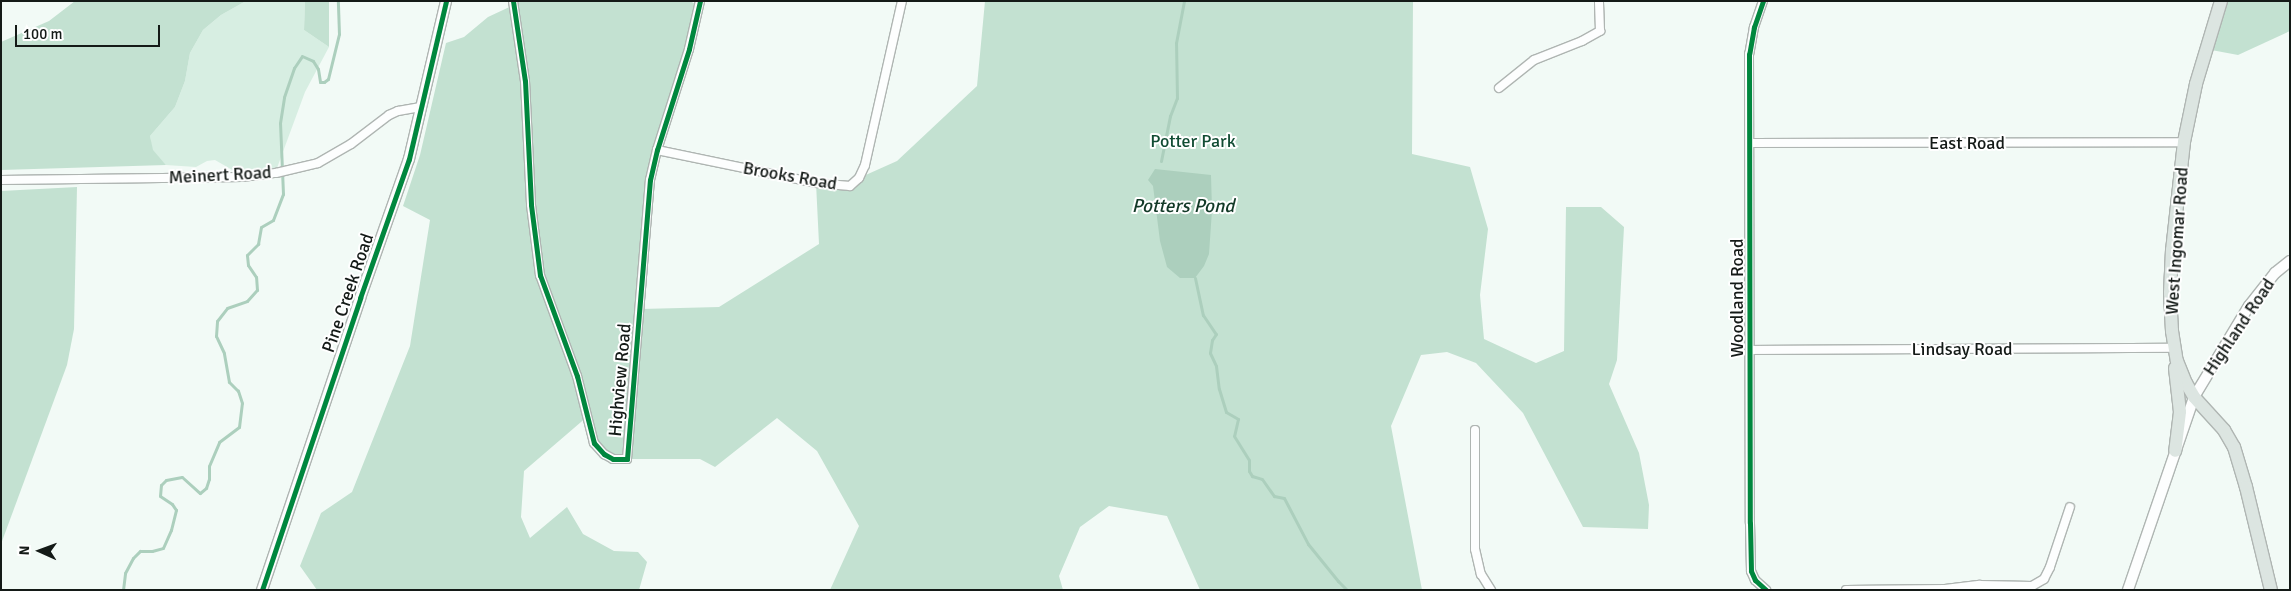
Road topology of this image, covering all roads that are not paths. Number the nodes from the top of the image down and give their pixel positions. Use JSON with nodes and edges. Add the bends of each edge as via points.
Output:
{"nodes":[{"id":1,"x":446,"y":1,"type":"edge"},
{"id":2,"x":513,"y":1,"type":"edge"},
{"id":3,"x":700,"y":1,"type":"edge"},
{"id":4,"x":902,"y":1,"type":"edge"},
{"id":5,"x":1599,"y":1,"type":"edge"},
{"id":6,"x":1763,"y":1,"type":"edge"},
{"id":7,"x":2221,"y":1,"type":"edge"},
{"id":8,"x":1499,"y":88,"type":"dead end"},
{"id":9,"x":421,"y":107,"type":"junction"},
{"id":10,"x":2184,"y":142,"type":"junction"},
{"id":11,"x":1750,"y":143,"type":"junction"},
{"id":12,"x":657,"y":150,"type":"junction"},
{"id":13,"x":1,"y":180,"type":"edge"},
{"id":14,"x":2290,"y":261,"type":"edge"},
{"id":15,"x":2174,"y":348,"type":"junction"},
{"id":16,"x":1750,"y":350,"type":"junction"},
{"id":17,"x":2194,"y":397,"type":"junction"},
{"id":18,"x":1475,"y":430,"type":"dead end"},
{"id":19,"x":2175,"y":451,"type":"junction"},
{"id":20,"x":2070,"y":507,"type":"dead end"},
{"id":21,"x":1761,"y":589,"type":"edge"},
{"id":22,"x":262,"y":590,"type":"edge"},
{"id":23,"x":1491,"y":590,"type":"edge"},
{"id":24,"x":1846,"y":590,"type":"edge"},
{"id":25,"x":1945,"y":590,"type":"edge"},
{"id":26,"x":2128,"y":590,"type":"edge"},
{"id":27,"x":2271,"y":590,"type":"edge"}],
"edges":[{"from":1,"to":9,"type":"street","name":"Pine Creek Road"},
{"from":2,"to":12,"type":"street","name":"Highview Road","via":[[525,82],[531,205],[540,274],[577,376],[594,443],[613,459],[627,459],[647,207]]},
{"from":3,"to":12,"type":"street","name":"Highview Road","via":[[689,50]]},
{"from":4,"to":12,"type":"street","name":"Brooks Road","via":[[865,165],[859,178],[850,186],[816,183]]},
{"from":5,"to":8,"type":"street","via":[[1600,31],[1534,60]]},
{"from":6,"to":11,"type":"street","name":"Woodland Road","via":[[1749,54]]},
{"from":7,"to":10,"type":"main road","name":"West Ingomar Road","via":[[2196,84]]},
{"from":9,"to":13,"type":"street","name":"Meinert Road","via":[[389,115],[359,139],[318,163],[276,173],[225,177]]},
{"from":9,"to":22,"type":"street","name":"Pine Creek Road","via":[[398,194]]},
{"from":10,"to":11,"type":"street","name":"East Road"},
{"from":10,"to":15,"type":"main road","name":"West Ingomar Road","via":[[2171,278]]},
{"from":11,"to":16,"type":"street","name":"Woodland Road"},
{"from":14,"to":17,"type":"street","name":"Highland Road","via":[[2275,273],[2249,306]]},
{"from":15,"to":16,"type":"street","name":"Lindsay Road"},
{"from":15,"to":17,"type":"main road","name":"West Ingomar Road","via":[[2181,373]]},
{"from":15,"to":19,"type":"main road","via":[[2180,412]]},
{"from":16,"to":21,"type":"street","name":"Woodland Road","via":[[1750,553],[1751,571]]},
{"from":17,"to":19,"type":"street"},
{"from":17,"to":27,"type":"main road","name":"West Ingomar Road","via":[[2219,423],[2234,447]]},
{"from":18,"to":23,"type":"street","via":[[1475,548],[1481,574]]},
{"from":19,"to":26,"type":"street"},
{"from":20,"to":25,"type":"street","via":[[2050,567],[2040,582],[2028,587],[1980,585]]},
{"from":24,"to":25,"type":"street"}]}
